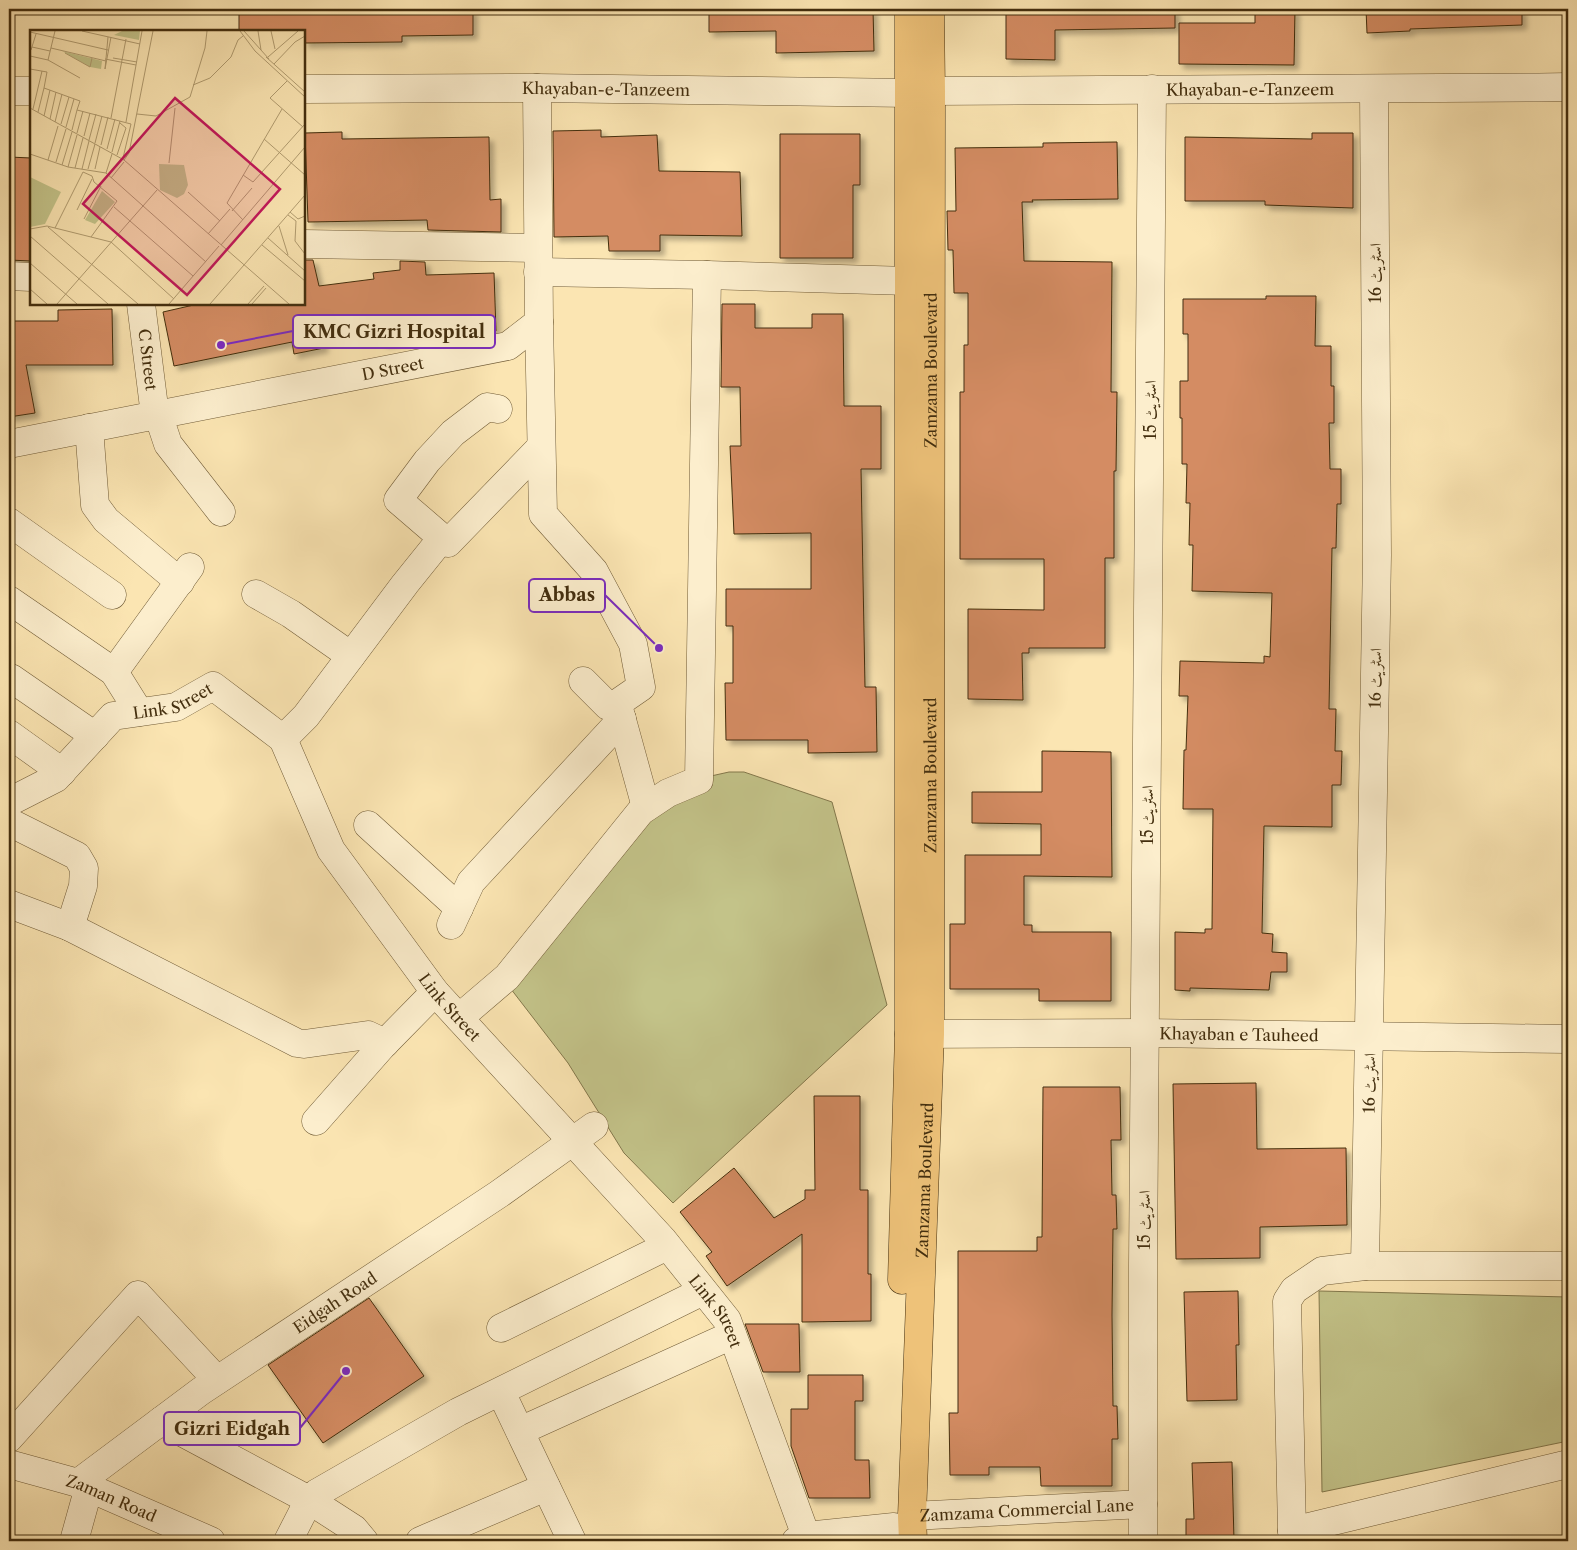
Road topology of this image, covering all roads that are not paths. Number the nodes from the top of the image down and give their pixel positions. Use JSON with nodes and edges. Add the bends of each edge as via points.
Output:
{"nodes":[{"id":1,"x":909,"y":9,"type":"edge"},
{"id":2,"x":930,"y":9,"type":"edge"},
{"id":3,"x":1568,"y":87,"type":"edge"},
{"id":4,"x":537,"y":88,"type":"junction"},
{"id":5,"x":305,"y":89,"type":"edge"},
{"id":6,"x":1152,"y":89,"type":"junction"},
{"id":7,"x":1374,"y":90,"type":"junction"},
{"id":8,"x":9,"y":91,"type":"edge"},
{"id":9,"x":30,"y":91,"type":"edge"},
{"id":10,"x":921,"y":92,"type":"junction"},
{"id":11,"x":305,"y":244,"type":"edge"},
{"id":12,"x":538,"y":260,"type":"junction"},
{"id":13,"x":707,"y":275,"type":"junction"},
{"id":14,"x":9,"y":276,"type":"edge"},
{"id":15,"x":30,"y":276,"type":"edge"},
{"id":16,"x":910,"y":280,"type":"junction"},
{"id":17,"x":141,"y":305,"type":"edge"},
{"id":18,"x":539,"y":322,"type":"junction"},
{"id":19,"x":498,"y":408,"type":"dead end"},
{"id":20,"x":155,"y":415,"type":"junction"},
{"id":21,"x":89,"y":428,"type":"junction"},
{"id":22,"x":9,"y":444,"type":"edge"},
{"id":23,"x":541,"y":446,"type":"junction"},
{"id":24,"x":221,"y":512,"type":"dead end"},
{"id":25,"x":9,"y":522,"type":"edge"},
{"id":26,"x":442,"y":538,"type":"junction"},
{"id":27,"x":256,"y":594,"type":"dead end"},
{"id":28,"x":112,"y":595,"type":"dead end"},
{"id":29,"x":9,"y":600,"type":"edge"},
{"id":30,"x":351,"y":656,"type":"junction"},
{"id":31,"x":114,"y":672,"type":"junction"},
{"id":32,"x":11,"y":678,"type":"dead end"},
{"id":33,"x":583,"y":681,"type":"dead end"},
{"id":34,"x":139,"y":712,"type":"junction"},
{"id":35,"x":617,"y":713,"type":"junction"},
{"id":36,"x":9,"y":734,"type":"edge"},
{"id":37,"x":95,"y":736,"type":"junction"},
{"id":38,"x":283,"y":739,"type":"junction"},
{"id":39,"x":62,"y":772,"type":"junction"},
{"id":40,"x":9,"y":802,"type":"edge"},
{"id":41,"x":646,"y":807,"type":"junction"},
{"id":42,"x":9,"y":822,"type":"edge"},
{"id":43,"x":368,"y":825,"type":"dead end"},
{"id":44,"x":9,"y":904,"type":"edge"},
{"id":45,"x":70,"y":927,"type":"junction"},
{"id":46,"x":435,"y":992,"type":"junction"},
{"id":47,"x":460,"y":1018,"type":"junction"},
{"id":48,"x":1145,"y":1033,"type":"junction"},
{"id":49,"x":919,"y":1034,"type":"junction"},
{"id":50,"x":1370,"y":1035,"type":"junction"},
{"id":51,"x":1568,"y":1039,"type":"edge"},
{"id":52,"x":385,"y":1043,"type":"junction"},
{"id":53,"x":316,"y":1120,"type":"dead end"},
{"id":54,"x":594,"y":1126,"type":"dead end"},
{"id":55,"x":572,"y":1142,"type":"junction"},
{"id":56,"x":667,"y":1246,"type":"junction"},
{"id":57,"x":1365,"y":1266,"type":"junction"},
{"id":58,"x":1568,"y":1266,"type":"edge"},
{"id":59,"x":703,"y":1291,"type":"junction"},
{"id":60,"x":501,"y":1328,"type":"dead end"},
{"id":61,"x":732,"y":1336,"type":"junction"},
{"id":62,"x":217,"y":1380,"type":"junction"},
{"id":63,"x":501,"y":1392,"type":"junction"},
{"id":64,"x":161,"y":1421,"type":"junction"},
{"id":65,"x":520,"y":1431,"type":"junction"},
{"id":66,"x":9,"y":1438,"type":"edge"},
{"id":67,"x":9,"y":1464,"type":"edge"},
{"id":68,"x":1568,"y":1464,"type":"edge"},
{"id":69,"x":84,"y":1485,"type":"junction"},
{"id":70,"x":546,"y":1487,"type":"junction"},
{"id":71,"x":309,"y":1500,"type":"junction"},
{"id":72,"x":1143,"y":1504,"type":"junction"},
{"id":73,"x":904,"y":1531,"type":"edge"},
{"id":74,"x":1294,"y":1536,"type":"edge"},
{"id":75,"x":801,"y":1539,"type":"edge"},
{"id":76,"x":74,"y":1541,"type":"edge"},
{"id":77,"x":210,"y":1541,"type":"edge"},
{"id":78,"x":288,"y":1541,"type":"edge"},
{"id":79,"x":364,"y":1541,"type":"edge"},
{"id":80,"x":420,"y":1541,"type":"edge"},
{"id":81,"x":572,"y":1541,"type":"edge"},
{"id":82,"x":1143,"y":1541,"type":"edge"}],
"edges":[{"from":1,"to":10,"type":"main road","name":"Zamzama Boulevard"},
{"from":2,"to":10,"type":"main road","name":"Zamzama Boulevard"},
{"from":3,"to":7,"type":"street","name":"Khayaban-e-Tanzeem"},
{"from":4,"to":5,"type":"street","name":"Khayaban-e-Tanzeem"},
{"from":4,"to":10,"type":"street","name":"Khayaban-e-Tanzeem"},
{"from":4,"to":12,"type":"street"},
{"from":6,"to":7,"type":"street","name":"Khayaban-e-Tanzeem"},
{"from":6,"to":10,"type":"street","name":"Khayaban-e-Tanzeem"},
{"from":6,"to":48,"type":"street","name":"اسٹریٹ 15"},
{"from":7,"to":50,"type":"street","name":"اسٹریٹ 16","via":[[1377,554]]},
{"from":8,"to":9,"type":"street"},
{"from":10,"to":16,"type":"main road","name":"Zamzama Boulevard"},
{"from":10,"to":49,"type":"main road","name":"Zamzama Boulevard"},
{"from":11,"to":12,"type":"street"},
{"from":12,"to":13,"type":"street"},
{"from":12,"to":18,"type":"street"},
{"from":13,"to":16,"type":"street"},
{"from":13,"to":41,"type":"street","via":[[699,780]]},
{"from":14,"to":15,"type":"street"},
{"from":16,"to":49,"type":"main road","name":"Zamzama Boulevard"},
{"from":17,"to":20,"type":"street","name":"C Street"},
{"from":18,"to":20,"type":"street","name":"D Street","via":[[508,346]]},
{"from":18,"to":23,"type":"street"},
{"from":19,"to":26,"type":"street","via":[[487,407],[453,433],[398,500]]},
{"from":20,"to":21,"type":"street","name":"D Street"},
{"from":20,"to":24,"type":"street","name":"C Street","via":[[168,444]]},
{"from":21,"to":22,"type":"street","name":"D Street"},
{"from":21,"to":31,"type":"street","via":[[94,505],[106,520],[185,574]]},
{"from":23,"to":26,"type":"street","via":[[448,544]]},
{"from":23,"to":35,"type":"street","via":[[543,514],[594,571],[634,644],[641,687]]},
{"from":25,"to":28,"type":"street"},
{"from":26,"to":30,"type":"street"},
{"from":27,"to":30,"type":"street"},
{"from":29,"to":31,"type":"street"},
{"from":30,"to":38,"type":"street","via":[[306,716]]},
{"from":31,"to":34,"type":"street"},
{"from":32,"to":37,"type":"street"},
{"from":33,"to":35,"type":"street"},
{"from":34,"to":37,"type":"street","name":"Link Street","via":[[114,716]]},
{"from":34,"to":38,"type":"street","name":"Link Street","via":[[176,707],[213,686]]},
{"from":35,"to":41,"type":"street"},
{"from":35,"to":43,"type":"street","via":[[471,882],[455,917]]},
{"from":36,"to":39,"type":"street"},
{"from":37,"to":39,"type":"street","name":"Link Street"},
{"from":38,"to":46,"type":"street","name":"Link Street","via":[[331,850]]},
{"from":39,"to":40,"type":"street","name":"Link Street"},
{"from":41,"to":47,"type":"street","via":[[507,977]]},
{"from":42,"to":45,"type":"street","via":[[77,856],[84,868],[83,886]]},
{"from":44,"to":45,"type":"street"},
{"from":45,"to":52,"type":"street","via":[[297,1043],[368,1035]]},
{"from":46,"to":47,"type":"street","name":"Link Street"},
{"from":46,"to":52,"type":"street"},
{"from":47,"to":55,"type":"street","name":"Link Street"},
{"from":48,"to":49,"type":"street","name":"Khayaban e Tauheed"},
{"from":48,"to":50,"type":"street","name":"Khayaban e Tauheed"},
{"from":48,"to":72,"type":"street","name":"اسٹریٹ 15"},
{"from":49,"to":73,"type":"main road","name":"Zamzama Boulevard"},
{"from":50,"to":51,"type":"street","name":"Khayaban e Tauheed"},
{"from":50,"to":57,"type":"street","name":"اسٹریٹ 16"},
{"from":52,"to":53,"type":"street"},
{"from":54,"to":55,"type":"street","name":"Eidgah Road"},
{"from":55,"to":56,"type":"street","name":"Link Street"},
{"from":55,"to":62,"type":"street","name":"Eidgah Road","via":[[500,1194]]},
{"from":56,"to":59,"type":"street","name":"Link Street"},
{"from":56,"to":60,"type":"street"},
{"from":57,"to":58,"type":"street"},
{"from":57,"to":74,"type":"street","via":[[1322,1271],[1294,1290],[1287,1301]]},
{"from":59,"to":61,"type":"street","name":"Link Street","via":[[727,1320]]},
{"from":59,"to":63,"type":"street"},
{"from":61,"to":65,"type":"street"},
{"from":61,"to":75,"type":"street","name":"Link Street"},
{"from":62,"to":64,"type":"street","name":"Eidgah Road"},
{"from":62,"to":66,"type":"street","via":[[138,1295]]},
{"from":63,"to":65,"type":"street"},
{"from":63,"to":71,"type":"street","via":[[458,1412]]},
{"from":64,"to":69,"type":"street","name":"Eidgah Road"},
{"from":64,"to":71,"type":"street"},
{"from":65,"to":70,"type":"street"},
{"from":67,"to":69,"type":"street","name":"Zaman Road"},
{"from":68,"to":74,"type":"street"},
{"from":69,"to":76,"type":"street"},
{"from":69,"to":77,"type":"street","name":"Zaman Road"},
{"from":70,"to":80,"type":"street"},
{"from":70,"to":81,"type":"street"},
{"from":71,"to":78,"type":"street"},
{"from":71,"to":79,"type":"street","via":[[354,1529]]},
{"from":72,"to":73,"type":"street","name":"Zamzama Commercial Lane"},
{"from":72,"to":82,"type":"street","name":"اسٹریٹ 15"},
{"from":73,"to":75,"type":"street","name":"Zamzama Commercial Lane"}]}
